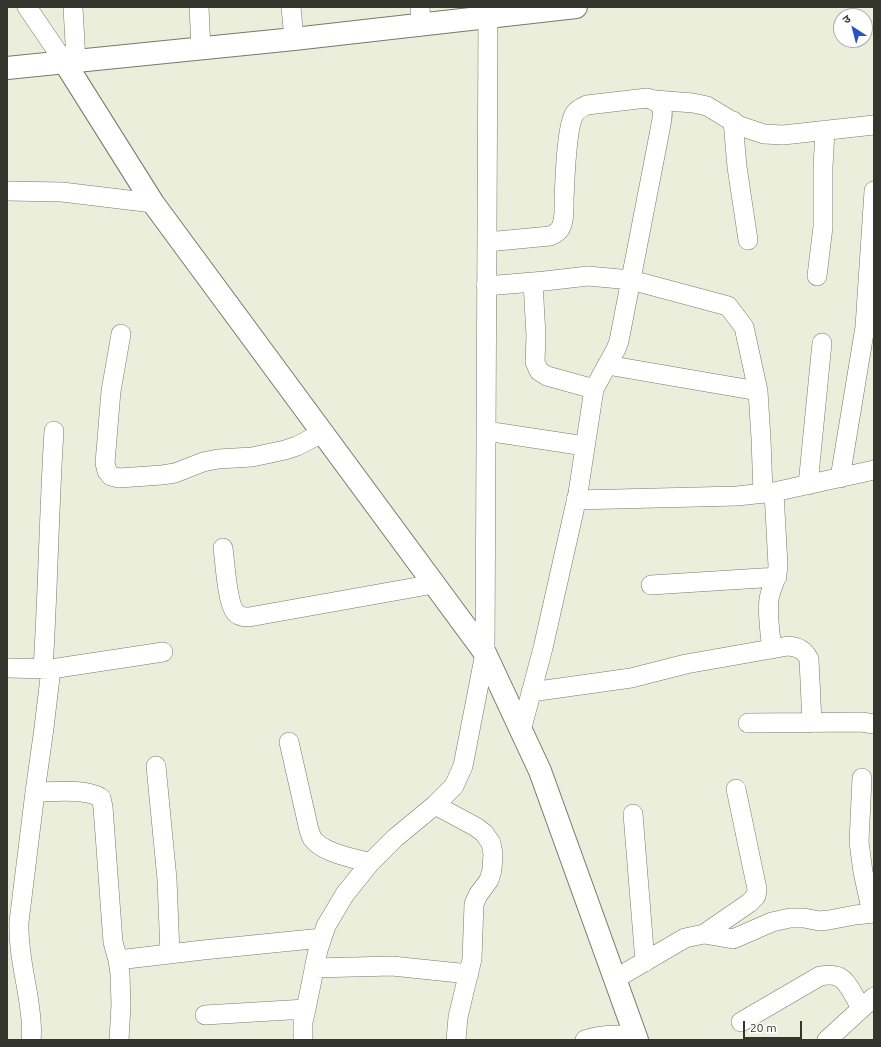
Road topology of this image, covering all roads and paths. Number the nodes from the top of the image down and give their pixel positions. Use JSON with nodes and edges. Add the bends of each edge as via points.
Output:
{"nodes":[{"id":1,"x":27,"y":7,"type":"edge"},
{"id":2,"x":73,"y":7,"type":"edge"},
{"id":3,"x":198,"y":7,"type":"edge"},
{"id":4,"x":291,"y":7,"type":"edge"},
{"id":5,"x":576,"y":7,"type":"edge"},
{"id":6,"x":420,"y":15,"type":"edge"},
{"id":7,"x":488,"y":16,"type":"junction"},
{"id":8,"x":294,"y":39,"type":"junction"},
{"id":9,"x":201,"y":49,"type":"junction"},
{"id":10,"x":70,"y":62,"type":"junction"},
{"id":11,"x":7,"y":68,"type":"edge"},
{"id":12,"x":656,"y":100,"type":"junction"},
{"id":13,"x":733,"y":121,"type":"junction"},
{"id":14,"x":874,"y":125,"type":"edge"},
{"id":15,"x":825,"y":130,"type":"junction"},
{"id":16,"x":7,"y":191,"type":"edge"},
{"id":17,"x":874,"y":191,"type":"edge"},
{"id":18,"x":152,"y":203,"type":"junction"},
{"id":19,"x":748,"y":240,"type":"dead end"},
{"id":20,"x":487,"y":242,"type":"junction"},
{"id":21,"x":817,"y":276,"type":"dead end"},
{"id":22,"x":631,"y":280,"type":"junction"},
{"id":23,"x":533,"y":282,"type":"junction"},
{"id":24,"x":486,"y":286,"type":"junction"},
{"id":25,"x":121,"y":334,"type":"dead end"},
{"id":26,"x":822,"y":343,"type":"dead end"},
{"id":27,"x":607,"y":365,"type":"junction"},
{"id":28,"x":594,"y":390,"type":"junction"},
{"id":29,"x":758,"y":391,"type":"junction"},
{"id":30,"x":54,"y":431,"type":"dead end"},
{"id":31,"x":486,"y":431,"type":"junction"},
{"id":32,"x":322,"y":432,"type":"junction"},
{"id":33,"x":585,"y":446,"type":"junction"},
{"id":34,"x":874,"y":470,"type":"edge"},
{"id":35,"x":840,"y":478,"type":"junction"},
{"id":36,"x":808,"y":485,"type":"junction"},
{"id":37,"x":769,"y":492,"type":"junction"},
{"id":38,"x":576,"y":500,"type":"junction"},
{"id":39,"x":223,"y":548,"type":"dead end"},
{"id":40,"x":777,"y":577,"type":"junction"},
{"id":41,"x":434,"y":584,"type":"junction"},
{"id":42,"x":651,"y":585,"type":"dead end"},
{"id":43,"x":772,"y":649,"type":"junction"},
{"id":44,"x":163,"y":652,"type":"dead end"},
{"id":45,"x":485,"y":653,"type":"junction"},
{"id":46,"x":7,"y":668,"type":"edge"},
{"id":47,"x":47,"y":669,"type":"junction"},
{"id":48,"x":531,"y":692,"type":"junction"},
{"id":49,"x":748,"y":723,"type":"dead end"},
{"id":50,"x":812,"y":723,"type":"junction"},
{"id":51,"x":874,"y":724,"type":"edge"},
{"id":52,"x":521,"y":731,"type":"junction"},
{"id":53,"x":289,"y":742,"type":"dead end"},
{"id":54,"x":156,"y":766,"type":"dead end"},
{"id":55,"x":862,"y":778,"type":"dead end"},
{"id":56,"x":736,"y":789,"type":"dead end"},
{"id":57,"x":35,"y":792,"type":"junction"},
{"id":58,"x":435,"y":805,"type":"junction"},
{"id":59,"x":634,"y":814,"type":"dead end"},
{"id":60,"x":370,"y":863,"type":"junction"},
{"id":61,"x":873,"y":913,"type":"edge"},
{"id":62,"x":704,"y":934,"type":"junction"},
{"id":63,"x":322,"y":938,"type":"junction"},
{"id":64,"x":170,"y":954,"type":"junction"},
{"id":65,"x":118,"y":960,"type":"junction"},
{"id":66,"x":645,"y":962,"type":"junction"},
{"id":67,"x":314,"y":968,"type":"junction"},
{"id":68,"x":469,"y":974,"type":"junction"},
{"id":69,"x":615,"y":979,"type":"junction"},
{"id":70,"x":868,"y":1003,"type":"edge"},
{"id":71,"x":306,"y":1009,"type":"junction"},
{"id":72,"x":205,"y":1015,"type":"dead end"},
{"id":73,"x":741,"y":1022,"type":"dead end"},
{"id":74,"x":637,"y":1037,"type":"edge"},
{"id":75,"x":31,"y":1040,"type":"edge"},
{"id":76,"x":119,"y":1040,"type":"edge"},
{"id":77,"x":303,"y":1040,"type":"edge"},
{"id":78,"x":456,"y":1040,"type":"edge"},
{"id":79,"x":585,"y":1040,"type":"edge"},
{"id":80,"x":826,"y":1040,"type":"edge"}],
"edges":[{"from":1,"to":10,"type":"street"},
{"from":2,"to":10,"type":"street"},
{"from":3,"to":9,"type":"street"},
{"from":4,"to":8,"type":"street"},
{"from":5,"to":7,"type":"street"},
{"from":6,"to":7,"type":"street"},
{"from":6,"to":8,"type":"street"},
{"from":7,"to":20,"type":"street"},
{"from":8,"to":9,"type":"street"},
{"from":9,"to":10,"type":"street"},
{"from":10,"to":11,"type":"street"},
{"from":10,"to":18,"type":"street"},
{"from":12,"to":13,"type":"street","via":[[707,106]]},
{"from":12,"to":20,"type":"street","via":[[647,98],[587,105],[575,112],[570,122],[564,219],[557,233],[550,236]]},
{"from":12,"to":22,"type":"street","via":[[663,110],[662,118]]},
{"from":13,"to":15,"type":"street","via":[[764,134],[783,135]]},
{"from":13,"to":19,"type":"street"},
{"from":14,"to":15,"type":"street"},
{"from":15,"to":21,"type":"street","via":[[823,227]]},
{"from":16,"to":18,"type":"street","via":[[62,192]]},
{"from":17,"to":35,"type":"street","via":[[865,327]]},
{"from":18,"to":32,"type":"street"},
{"from":20,"to":24,"type":"street"},
{"from":22,"to":23,"type":"street","via":[[588,276]]},
{"from":22,"to":27,"type":"street","via":[[619,341]]},
{"from":22,"to":29,"type":"street","via":[[728,306],[744,327]]},
{"from":23,"to":24,"type":"street"},
{"from":23,"to":28,"type":"street","via":[[535,362],[539,371],[547,376]]},
{"from":24,"to":31,"type":"street"},
{"from":25,"to":32,"type":"street","via":[[111,391],[105,463],[111,476],[119,478],[162,475],[218,459],[252,457],[297,446]]},
{"from":26,"to":36,"type":"street"},
{"from":27,"to":28,"type":"street"},
{"from":27,"to":29,"type":"street"},
{"from":28,"to":33,"type":"street"},
{"from":29,"to":37,"type":"street","via":[[761,439]]},
{"from":30,"to":47,"type":"street"},
{"from":31,"to":33,"type":"street"},
{"from":31,"to":45,"type":"street"},
{"from":32,"to":41,"type":"street"},
{"from":33,"to":38,"type":"street"},
{"from":34,"to":35,"type":"street"},
{"from":35,"to":36,"type":"street"},
{"from":36,"to":37,"type":"street"},
{"from":37,"to":38,"type":"street","via":[[714,497]]},
{"from":37,"to":40,"type":"street"},
{"from":38,"to":48,"type":"street"},
{"from":39,"to":41,"type":"street","via":[[231,604],[235,613],[242,617]]},
{"from":40,"to":42,"type":"street"},
{"from":40,"to":43,"type":"street","via":[[769,599]]},
{"from":41,"to":45,"type":"street"},
{"from":43,"to":48,"type":"street","via":[[686,664],[631,678]]},
{"from":43,"to":50,"type":"street","via":[[788,646],[797,647],[805,652],[809,660]]},
{"from":44,"to":47,"type":"street"},
{"from":45,"to":52,"type":"street"},
{"from":45,"to":58,"type":"street","via":[[463,766],[454,786]]},
{"from":46,"to":47,"type":"street"},
{"from":47,"to":57,"type":"street","via":[[44,728]]},
{"from":48,"to":52,"type":"street"},
{"from":49,"to":50,"type":"street"},
{"from":50,"to":51,"type":"street"},
{"from":52,"to":69,"type":"street","via":[[540,771]]},
{"from":53,"to":60,"type":"street","via":[[312,838],[329,850]]},
{"from":54,"to":64,"type":"street","via":[[167,879]]},
{"from":55,"to":61,"type":"street","via":[[859,842]]},
{"from":56,"to":62,"type":"street","via":[[757,889],[756,896]]},
{"from":57,"to":65,"type":"street","via":[[82,792],[96,794],[101,798],[113,942]]},
{"from":57,"to":75,"type":"street","via":[[19,922],[32,1022]]},
{"from":58,"to":60,"type":"street","via":[[395,838]]},
{"from":58,"to":68,"type":"street","via":[[476,827],[484,833],[491,844],[492,870],[474,904]]},
{"from":59,"to":66,"type":"street"},
{"from":60,"to":63,"type":"street","via":[[345,894],[326,926]]},
{"from":61,"to":62,"type":"street","via":[[819,921],[790,918],[772,922],[733,939]]},
{"from":62,"to":66,"type":"street","via":[[685,938]]},
{"from":63,"to":64,"type":"street"},
{"from":63,"to":67,"type":"street"},
{"from":64,"to":65,"type":"street"},
{"from":65,"to":76,"type":"street","via":[[121,1005]]},
{"from":66,"to":69,"type":"street"},
{"from":67,"to":68,"type":"street","via":[[392,966]]},
{"from":67,"to":71,"type":"street"},
{"from":68,"to":78,"type":"street","via":[[458,1017]]},
{"from":69,"to":74,"type":"street"},
{"from":70,"to":73,"type":"street","via":[[845,981],[831,974],[820,976]]},
{"from":70,"to":80,"type":"street"},
{"from":71,"to":72,"type":"street"},
{"from":71,"to":77,"type":"street"},
{"from":74,"to":79,"type":"street","via":[[608,1035]]}]}
